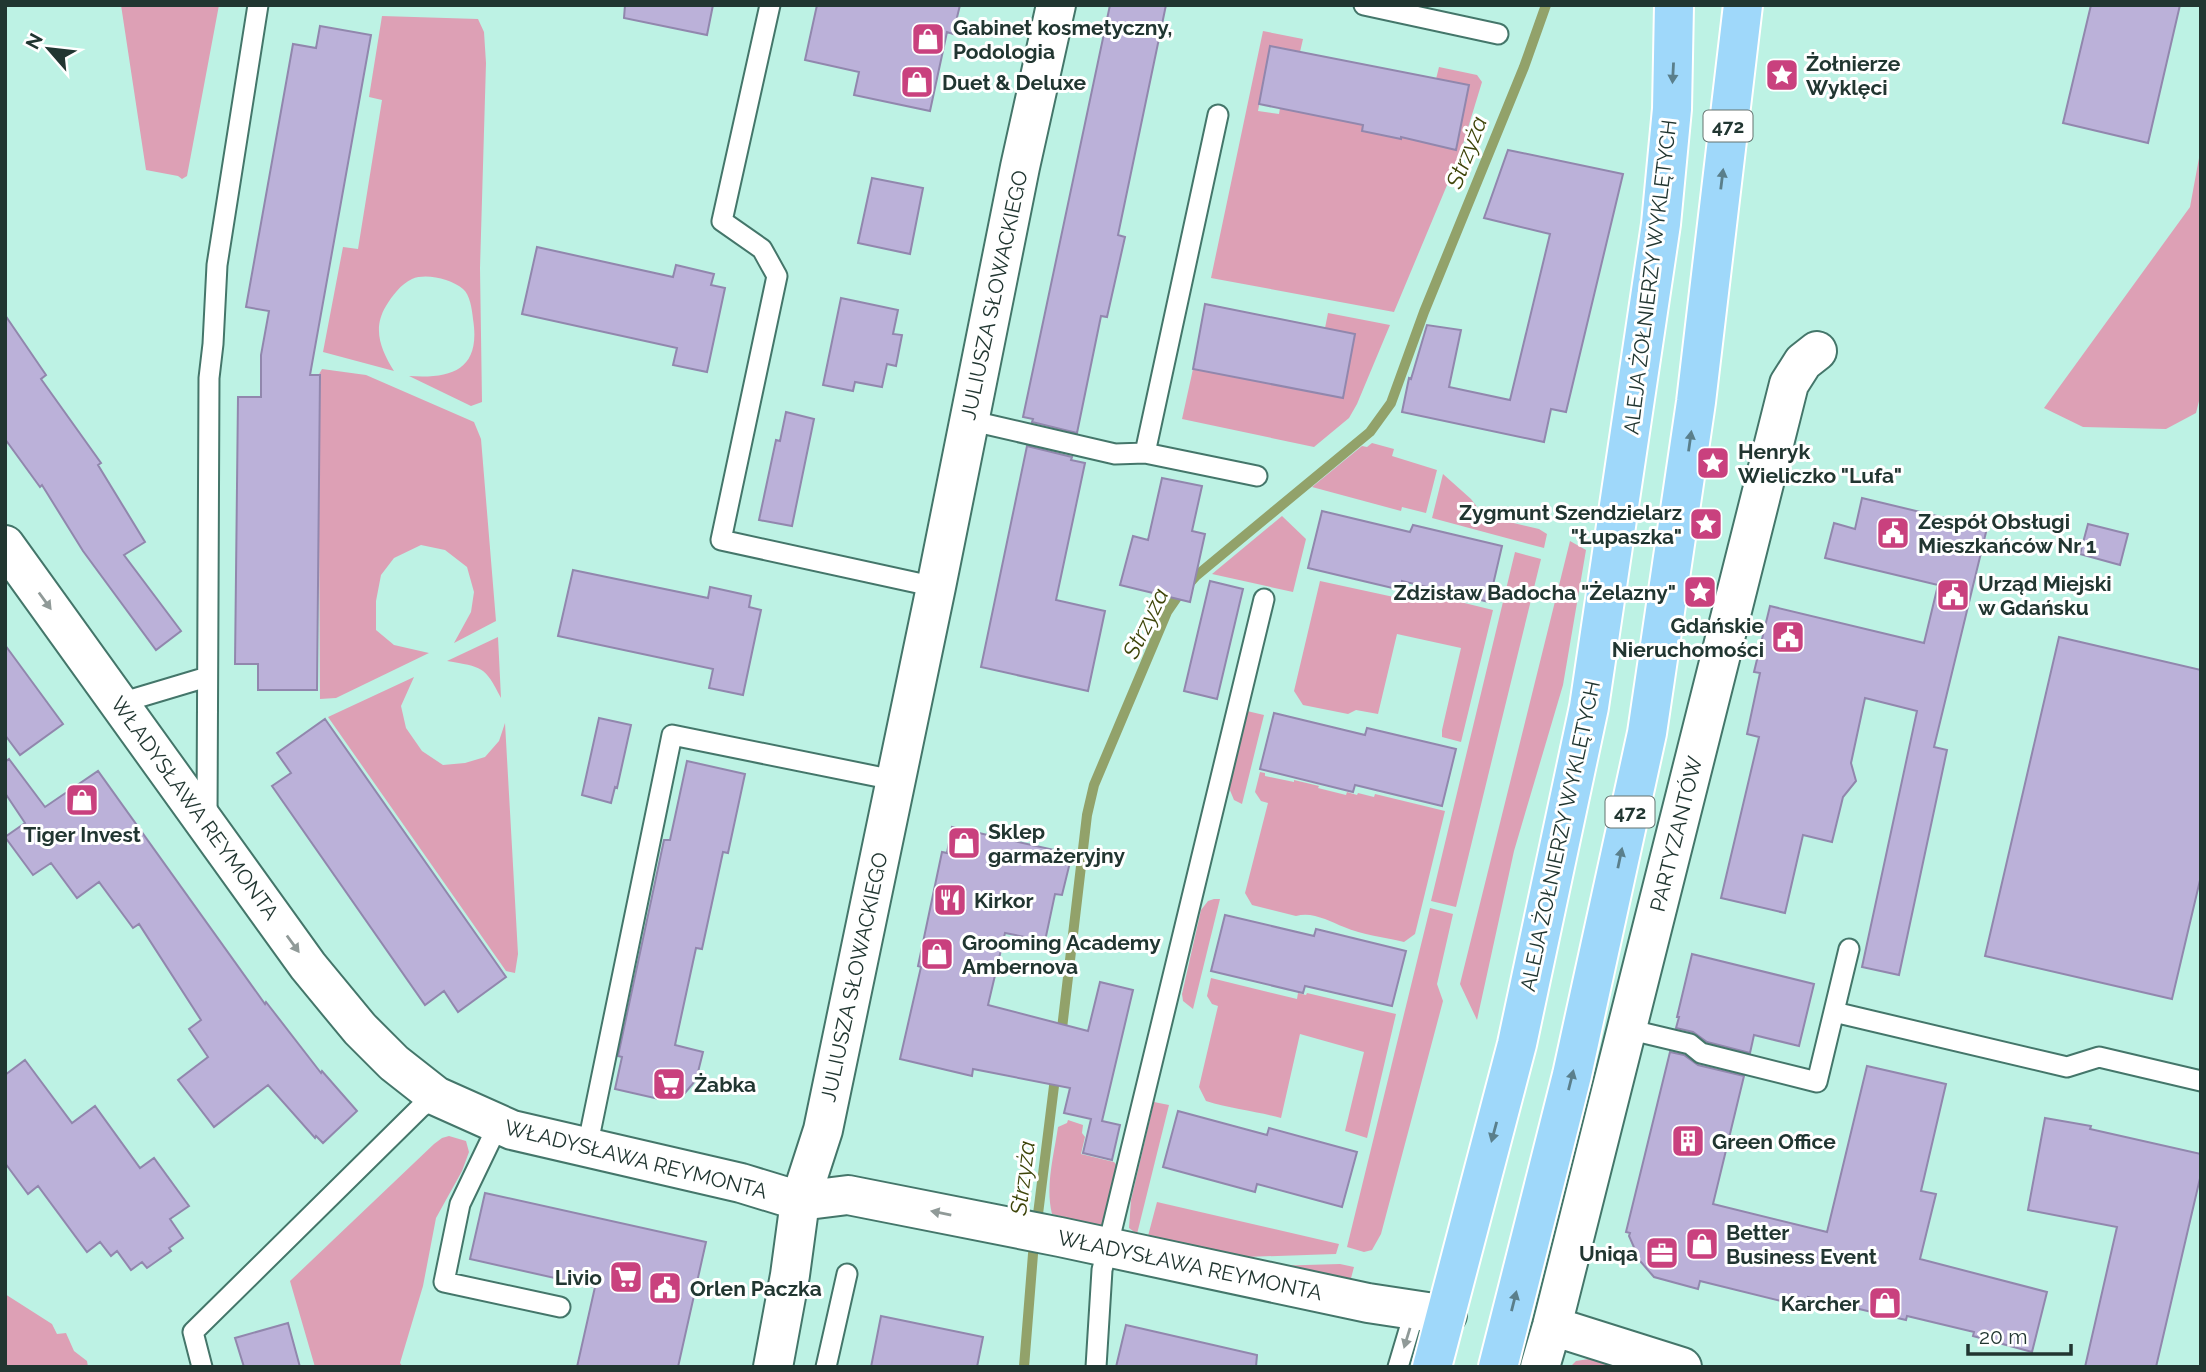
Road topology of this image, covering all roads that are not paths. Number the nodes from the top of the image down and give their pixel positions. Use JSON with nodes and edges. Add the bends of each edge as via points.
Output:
{"nodes":[{"id":1,"x":258,"y":5,"type":"edge"},
{"id":2,"x":770,"y":5,"type":"edge"},
{"id":3,"x":1056,"y":5,"type":"edge"},
{"id":4,"x":1364,"y":5,"type":"edge"},
{"id":5,"x":1674,"y":5,"type":"edge"},
{"id":6,"x":1743,"y":5,"type":"edge"},
{"id":7,"x":1498,"y":34,"type":"dead end"},
{"id":8,"x":1218,"y":115,"type":"dead end"},
{"id":9,"x":1817,"y":351,"type":"dead end"},
{"id":10,"x":968,"y":420,"type":"junction"},
{"id":11,"x":1145,"y":453,"type":"junction"},
{"id":12,"x":1257,"y":476,"type":"dead end"},
{"id":13,"x":5,"y":545,"type":"edge"},
{"id":14,"x":936,"y":586,"type":"junction"},
{"id":15,"x":1264,"y":598,"type":"dead end"},
{"id":16,"x":208,"y":677,"type":"junction"},
{"id":17,"x":120,"y":703,"type":"junction"},
{"id":18,"x":894,"y":780,"type":"junction"},
{"id":19,"x":207,"y":826,"type":"junction"},
{"id":20,"x":1849,"y":949,"type":"dead end"},
{"id":21,"x":1835,"y":1012,"type":"junction"},
{"id":22,"x":1627,"y":1029,"type":"junction"},
{"id":23,"x":2201,"y":1081,"type":"edge"},
{"id":24,"x":436,"y":1096,"type":"junction"},
{"id":25,"x":498,"y":1125,"type":"junction"},
{"id":26,"x":587,"y":1148,"type":"junction"},
{"id":27,"x":800,"y":1200,"type":"junction"},
{"id":28,"x":1108,"y":1247,"type":"junction"},
{"id":29,"x":847,"y":1274,"type":"dead end"},
{"id":30,"x":561,"y":1307,"type":"dead end"},
{"id":31,"x":1431,"y":1312,"type":"junction"},
{"id":32,"x":1552,"y":1326,"type":"junction"},
{"id":33,"x":202,"y":1367,"type":"edge"},
{"id":34,"x":773,"y":1367,"type":"edge"},
{"id":35,"x":826,"y":1367,"type":"edge"},
{"id":36,"x":1096,"y":1367,"type":"edge"},
{"id":37,"x":1398,"y":1367,"type":"edge"},
{"id":38,"x":1432,"y":1367,"type":"edge"},
{"id":39,"x":1497,"y":1367,"type":"edge"},
{"id":40,"x":1540,"y":1367,"type":"edge"},
{"id":41,"x":1682,"y":1367,"type":"edge"}],
"edges":[{"from":1,"to":16,"type":"lane","via":[[217,265],[209,378]]},
{"from":2,"to":14,"type":"lane","via":[[722,221],[762,249],[777,276],[721,540]]},
{"from":3,"to":10,"type":"street","name":"JULIUSZA SŁOWACKIEGO"},
{"from":4,"to":7,"type":"lane"},
{"from":5,"to":31,"type":"main road","name":"ALEJA ŻOŁNIERZY WYKLĘTYCH","one_way":true,"via":[[1672,109],[1661,224],[1589,707],[1517,1044]]},
{"from":39,"to":6,"type":"main road","number":"472","one_way":true,"via":[[1572,1075],[1647,733],[1696,402]]},
{"from":8,"to":11,"type":"lane"},
{"from":9,"to":22,"type":"street","name":"PARTYZANTÓW","via":[[1803,362],[1789,384]]},
{"from":10,"to":11,"type":"lane","via":[[1115,454]]},
{"from":10,"to":14,"type":"street","name":"JULIUSZA SŁOWACKIEGO"},
{"from":11,"to":12,"type":"lane"},
{"from":13,"to":17,"type":"street","name":"WŁADYSŁAWA REYMONTA","one_way":true},
{"from":14,"to":18,"type":"street","name":"JULIUSZA SŁOWACKIEGO"},
{"from":15,"to":28,"type":"lane"},
{"from":16,"to":17,"type":"lane"},
{"from":16,"to":19,"type":"lane"},
{"from":17,"to":19,"type":"street","name":"WŁADYSŁAWA REYMONTA"},
{"from":18,"to":26,"type":"lane","via":[[672,735]]},
{"from":18,"to":27,"type":"street","name":"JULIUSZA SŁOWACKIEGO","via":[[823,1130]]},
{"from":19,"to":24,"type":"street","name":"WŁADYSŁAWA REYMONTA","one_way":true,"via":[[308,966],[360,1029]]},
{"from":20,"to":21,"type":"lane"},
{"from":21,"to":22,"type":"lane","via":[[1817,1082]]},
{"from":21,"to":23,"type":"lane","via":[[2067,1067],[2099,1058]]},
{"from":22,"to":32,"type":"street","name":"PARTYZANTÓW"},
{"from":24,"to":25,"type":"street","name":"WŁADYSŁAWA REYMONTA"},
{"from":24,"to":33,"type":"lane","via":[[193,1332]]},
{"from":25,"to":26,"type":"street","name":"WŁADYSŁAWA REYMONTA"},
{"from":25,"to":30,"type":"lane","via":[[460,1204],[444,1282]]},
{"from":26,"to":27,"type":"street","name":"WŁADYSŁAWA REYMONTA"},
{"from":28,"to":27,"type":"street","name":"WŁADYSŁAWA REYMONTA","one_way":true,"via":[[848,1195]]},
{"from":27,"to":34,"type":"street","name":"JULIUSZA SŁOWACKIEGO"},
{"from":28,"to":31,"type":"street","name":"WŁADYSŁAWA REYMONTA","via":[[1368,1303]]},
{"from":28,"to":36,"type":"lane","via":[[1101,1270]]},
{"from":29,"to":35,"type":"lane"},
{"from":31,"to":37,"type":"lane","one_way":true},
{"from":31,"to":38,"type":"main road","name":"ALEJA ŻOŁNIERZY WYKLĘTYCH"},
{"from":32,"to":40,"type":"street","name":"PARTYZANTÓW"},
{"from":32,"to":41,"type":"street"}]}
